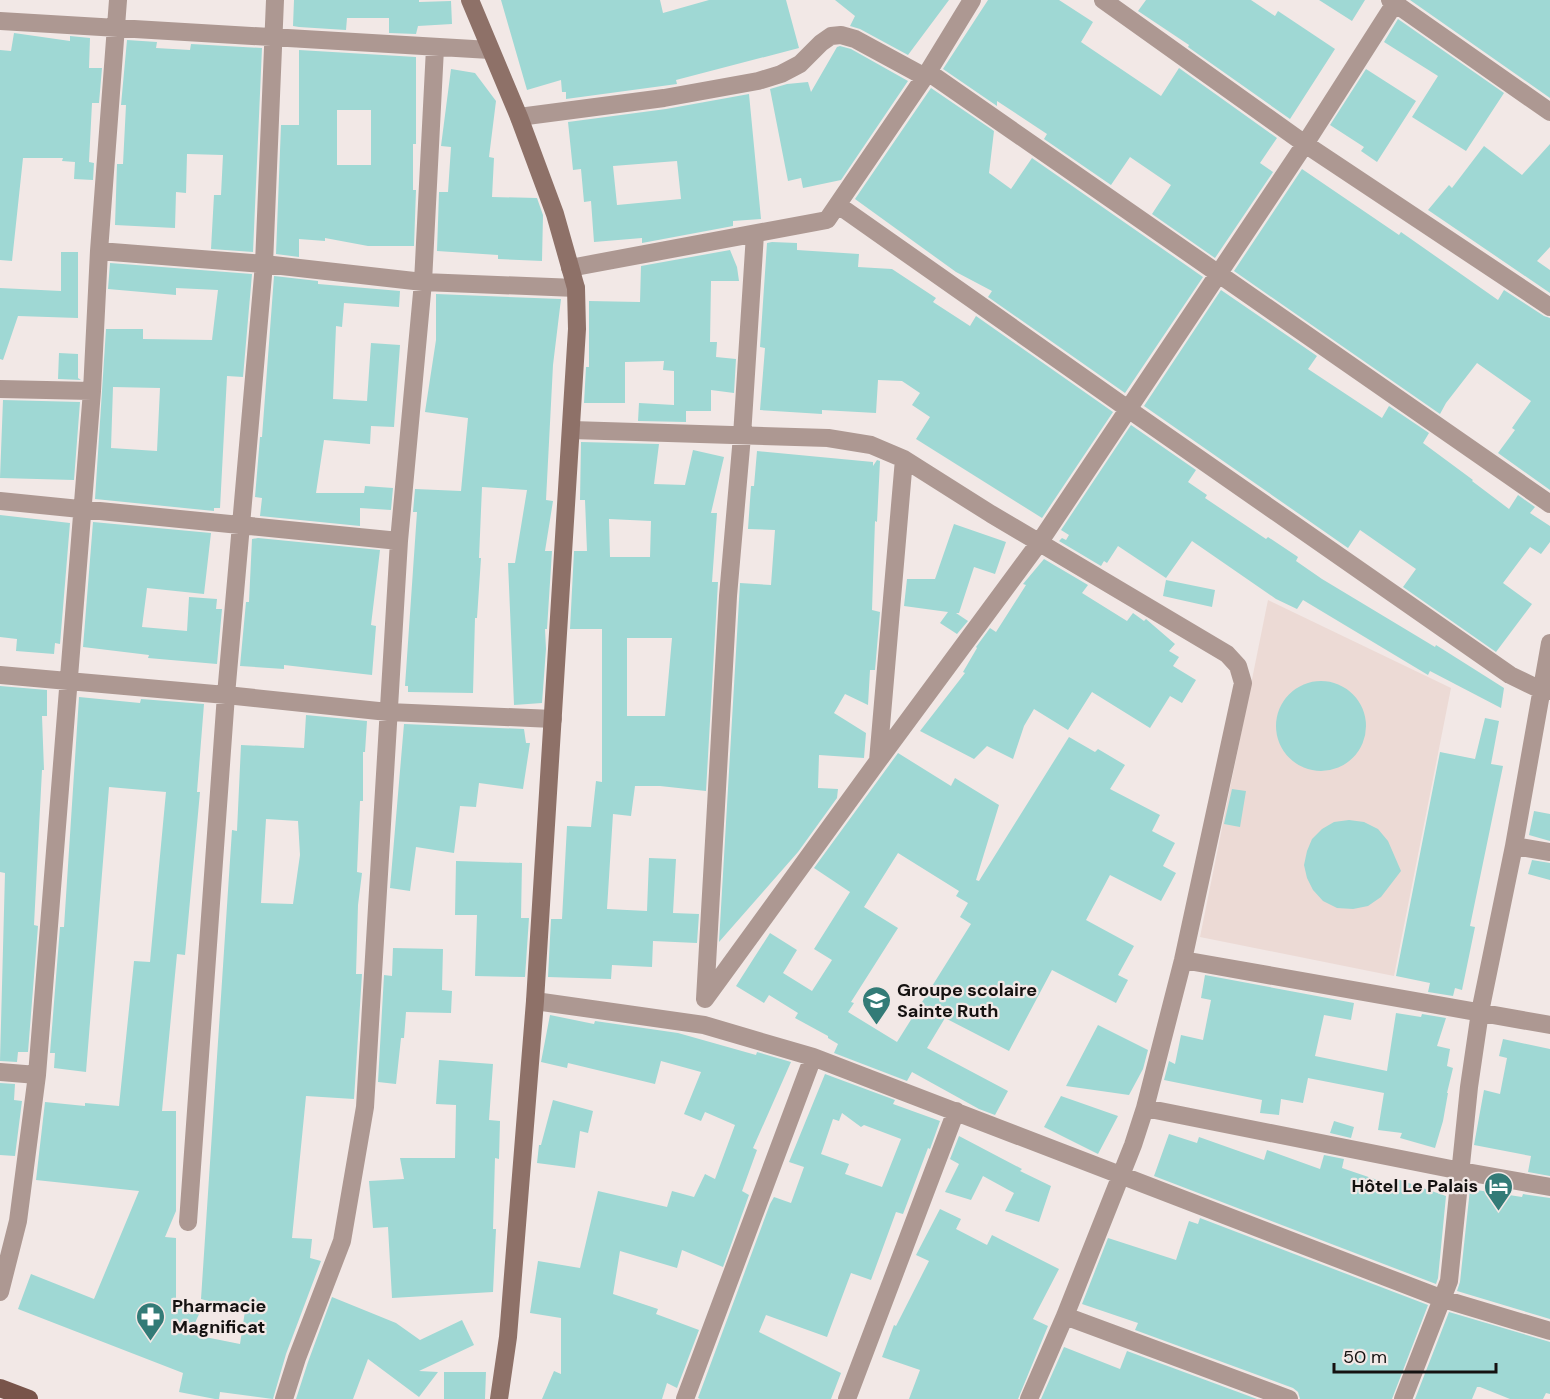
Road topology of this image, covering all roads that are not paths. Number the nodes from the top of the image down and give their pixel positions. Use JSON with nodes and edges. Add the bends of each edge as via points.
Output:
{"nodes":[{"id":1,"x":118,"y":0,"type":"edge"},
{"id":2,"x":275,"y":0,"type":"edge"},
{"id":3,"x":470,"y":0,"type":"edge"},
{"id":4,"x":972,"y":0,"type":"edge"},
{"id":5,"x":1102,"y":0,"type":"edge"},
{"id":6,"x":1394,"y":1,"type":"edge"},
{"id":7,"x":0,"y":21,"type":"edge"},
{"id":8,"x":116,"y":27,"type":"junction"},
{"id":9,"x":273,"y":36,"type":"junction"},
{"id":10,"x":435,"y":48,"type":"junction"},
{"id":11,"x":490,"y":50,"type":"junction"},
{"id":12,"x":926,"y":75,"type":"junction"},
{"id":13,"x":1550,"y":112,"type":"edge"},
{"id":14,"x":519,"y":117,"type":"junction"},
{"id":15,"x":1305,"y":144,"type":"junction"},
{"id":16,"x":838,"y":205,"type":"junction"},
{"id":17,"x":755,"y":234,"type":"junction"},
{"id":18,"x":99,"y":251,"type":"junction"},
{"id":19,"x":264,"y":264,"type":"junction"},
{"id":20,"x":570,"y":268,"type":"junction"},
{"id":21,"x":1218,"y":274,"type":"junction"},
{"id":22,"x":423,"y":282,"type":"junction"},
{"id":23,"x":576,"y":288,"type":"junction"},
{"id":24,"x":1550,"y":307,"type":"edge"},
{"id":25,"x":0,"y":389,"type":"edge"},
{"id":26,"x":92,"y":391,"type":"junction"},
{"id":27,"x":1128,"y":409,"type":"junction"},
{"id":28,"x":572,"y":430,"type":"junction"},
{"id":29,"x":742,"y":436,"type":"junction"},
{"id":30,"x":904,"y":459,"type":"junction"},
{"id":31,"x":0,"y":501,"type":"edge"},
{"id":32,"x":1550,"y":504,"type":"edge"},
{"id":33,"x":82,"y":509,"type":"junction"},
{"id":34,"x":242,"y":524,"type":"junction"},
{"id":35,"x":399,"y":541,"type":"junction"},
{"id":36,"x":1040,"y":543,"type":"junction"},
{"id":37,"x":1550,"y":643,"type":"edge"},
{"id":38,"x":0,"y":675,"type":"edge"},
{"id":39,"x":68,"y":680,"type":"junction"},
{"id":40,"x":1546,"y":691,"type":"edge"},
{"id":41,"x":226,"y":695,"type":"junction"},
{"id":42,"x":388,"y":712,"type":"junction"},
{"id":43,"x":553,"y":719,"type":"junction"},
{"id":44,"x":878,"y":761,"type":"junction"},
{"id":45,"x":1514,"y":846,"type":"junction"},
{"id":46,"x":1550,"y":852,"type":"edge"},
{"id":47,"x":1183,"y":960,"type":"junction"},
{"id":48,"x":705,"y":999,"type":"junction"},
{"id":49,"x":535,"y":1001,"type":"junction"},
{"id":50,"x":1480,"y":1012,"type":"junction"},
{"id":51,"x":1550,"y":1024,"type":"edge"},
{"id":52,"x":704,"y":1025,"type":"junction"},
{"id":53,"x":813,"y":1057,"type":"junction"},
{"id":54,"x":0,"y":1072,"type":"edge"},
{"id":55,"x":37,"y":1075,"type":"junction"},
{"id":56,"x":1145,"y":1108,"type":"junction"},
{"id":57,"x":957,"y":1111,"type":"junction"},
{"id":58,"x":1461,"y":1172,"type":"junction"},
{"id":59,"x":1120,"y":1176,"type":"junction"},
{"id":60,"x":1550,"y":1187,"type":"edge"},
{"id":61,"x":188,"y":1222,"type":"dead end"},
{"id":62,"x":0,"y":1292,"type":"edge"},
{"id":63,"x":1443,"y":1299,"type":"junction"},
{"id":64,"x":1065,"y":1316,"type":"junction"},
{"id":65,"x":1550,"y":1331,"type":"edge"},
{"id":66,"x":0,"y":1388,"type":"edge"},
{"id":67,"x":29,"y":1399,"type":"edge"},
{"id":68,"x":284,"y":1399,"type":"edge"},
{"id":69,"x":499,"y":1399,"type":"edge"},
{"id":70,"x":685,"y":1399,"type":"edge"},
{"id":71,"x":847,"y":1399,"type":"edge"},
{"id":72,"x":1029,"y":1399,"type":"edge"},
{"id":73,"x":1289,"y":1399,"type":"edge"},
{"id":74,"x":1403,"y":1399,"type":"edge"}],
"edges":[{"from":1,"to":8,"type":"street"},
{"from":2,"to":9,"type":"street"},
{"from":3,"to":11,"type":"street"},
{"from":4,"to":12,"type":"street"},
{"from":5,"to":15,"type":"street"},
{"from":6,"to":13,"type":"street"},
{"from":6,"to":15,"type":"street"},
{"from":7,"to":8,"type":"street"},
{"from":8,"to":9,"type":"street"},
{"from":8,"to":18,"type":"street"},
{"from":9,"to":10,"type":"street"},
{"from":9,"to":19,"type":"street"},
{"from":10,"to":11,"type":"street"},
{"from":10,"to":22,"type":"street"},
{"from":11,"to":14,"type":"street"},
{"from":12,"to":14,"type":"street","via":[[855,39],[831,36],[800,64],[758,81]]},
{"from":12,"to":16,"type":"street"},
{"from":12,"to":21,"type":"street"},
{"from":14,"to":20,"type":"street","via":[[555,214]]},
{"from":15,"to":21,"type":"street"},
{"from":15,"to":24,"type":"street"},
{"from":16,"to":17,"type":"street","via":[[827,220]]},
{"from":16,"to":27,"type":"street"},
{"from":17,"to":20,"type":"street"},
{"from":17,"to":29,"type":"street"},
{"from":18,"to":19,"type":"street"},
{"from":18,"to":26,"type":"street"},
{"from":19,"to":22,"type":"street"},
{"from":19,"to":34,"type":"street"},
{"from":20,"to":23,"type":"street"},
{"from":21,"to":27,"type":"street"},
{"from":21,"to":32,"type":"street"},
{"from":22,"to":23,"type":"street"},
{"from":22,"to":35,"type":"street"},
{"from":23,"to":28,"type":"street"},
{"from":25,"to":26,"type":"street"},
{"from":26,"to":33,"type":"street"},
{"from":27,"to":36,"type":"street"},
{"from":27,"to":40,"type":"street","via":[[1510,675]]},
{"from":28,"to":29,"type":"street"},
{"from":28,"to":43,"type":"street"},
{"from":29,"to":30,"type":"street","via":[[828,438],[871,445]]},
{"from":29,"to":48,"type":"street","via":[[728,596]]},
{"from":30,"to":36,"type":"street"},
{"from":30,"to":44,"type":"street"},
{"from":31,"to":33,"type":"street"},
{"from":33,"to":34,"type":"street"},
{"from":33,"to":39,"type":"street"},
{"from":34,"to":35,"type":"street"},
{"from":34,"to":41,"type":"street"},
{"from":35,"to":42,"type":"street"},
{"from":36,"to":44,"type":"street"},
{"from":36,"to":47,"type":"street","via":[[1227,654],[1238,666],[1243,683]]},
{"from":37,"to":40,"type":"street"},
{"from":38,"to":39,"type":"street"},
{"from":39,"to":41,"type":"street"},
{"from":39,"to":55,"type":"street"},
{"from":40,"to":45,"type":"street"},
{"from":41,"to":42,"type":"street"},
{"from":41,"to":61,"type":"street"},
{"from":42,"to":43,"type":"street"},
{"from":42,"to":68,"type":"street","via":[[365,1107],[342,1241]]},
{"from":43,"to":49,"type":"street"},
{"from":44,"to":48,"type":"street"},
{"from":45,"to":46,"type":"street"},
{"from":45,"to":50,"type":"street"},
{"from":47,"to":50,"type":"street"},
{"from":47,"to":56,"type":"street"},
{"from":48,"to":52,"type":"street"},
{"from":49,"to":52,"type":"street"},
{"from":49,"to":69,"type":"street","via":[[508,1337]]},
{"from":50,"to":51,"type":"street"},
{"from":50,"to":58,"type":"street"},
{"from":52,"to":53,"type":"street"},
{"from":53,"to":57,"type":"street"},
{"from":53,"to":70,"type":"street"},
{"from":54,"to":55,"type":"street"},
{"from":55,"to":62,"type":"street","via":[[18,1221]]},
{"from":56,"to":58,"type":"street"},
{"from":56,"to":59,"type":"street"},
{"from":57,"to":59,"type":"street"},
{"from":57,"to":71,"type":"street"},
{"from":58,"to":60,"type":"street"},
{"from":58,"to":63,"type":"street","via":[[1452,1268]]},
{"from":59,"to":63,"type":"street"},
{"from":59,"to":64,"type":"street"},
{"from":63,"to":65,"type":"street"},
{"from":63,"to":74,"type":"street"},
{"from":64,"to":72,"type":"street"},
{"from":64,"to":73,"type":"street"},
{"from":66,"to":67,"type":"main road"}]}
